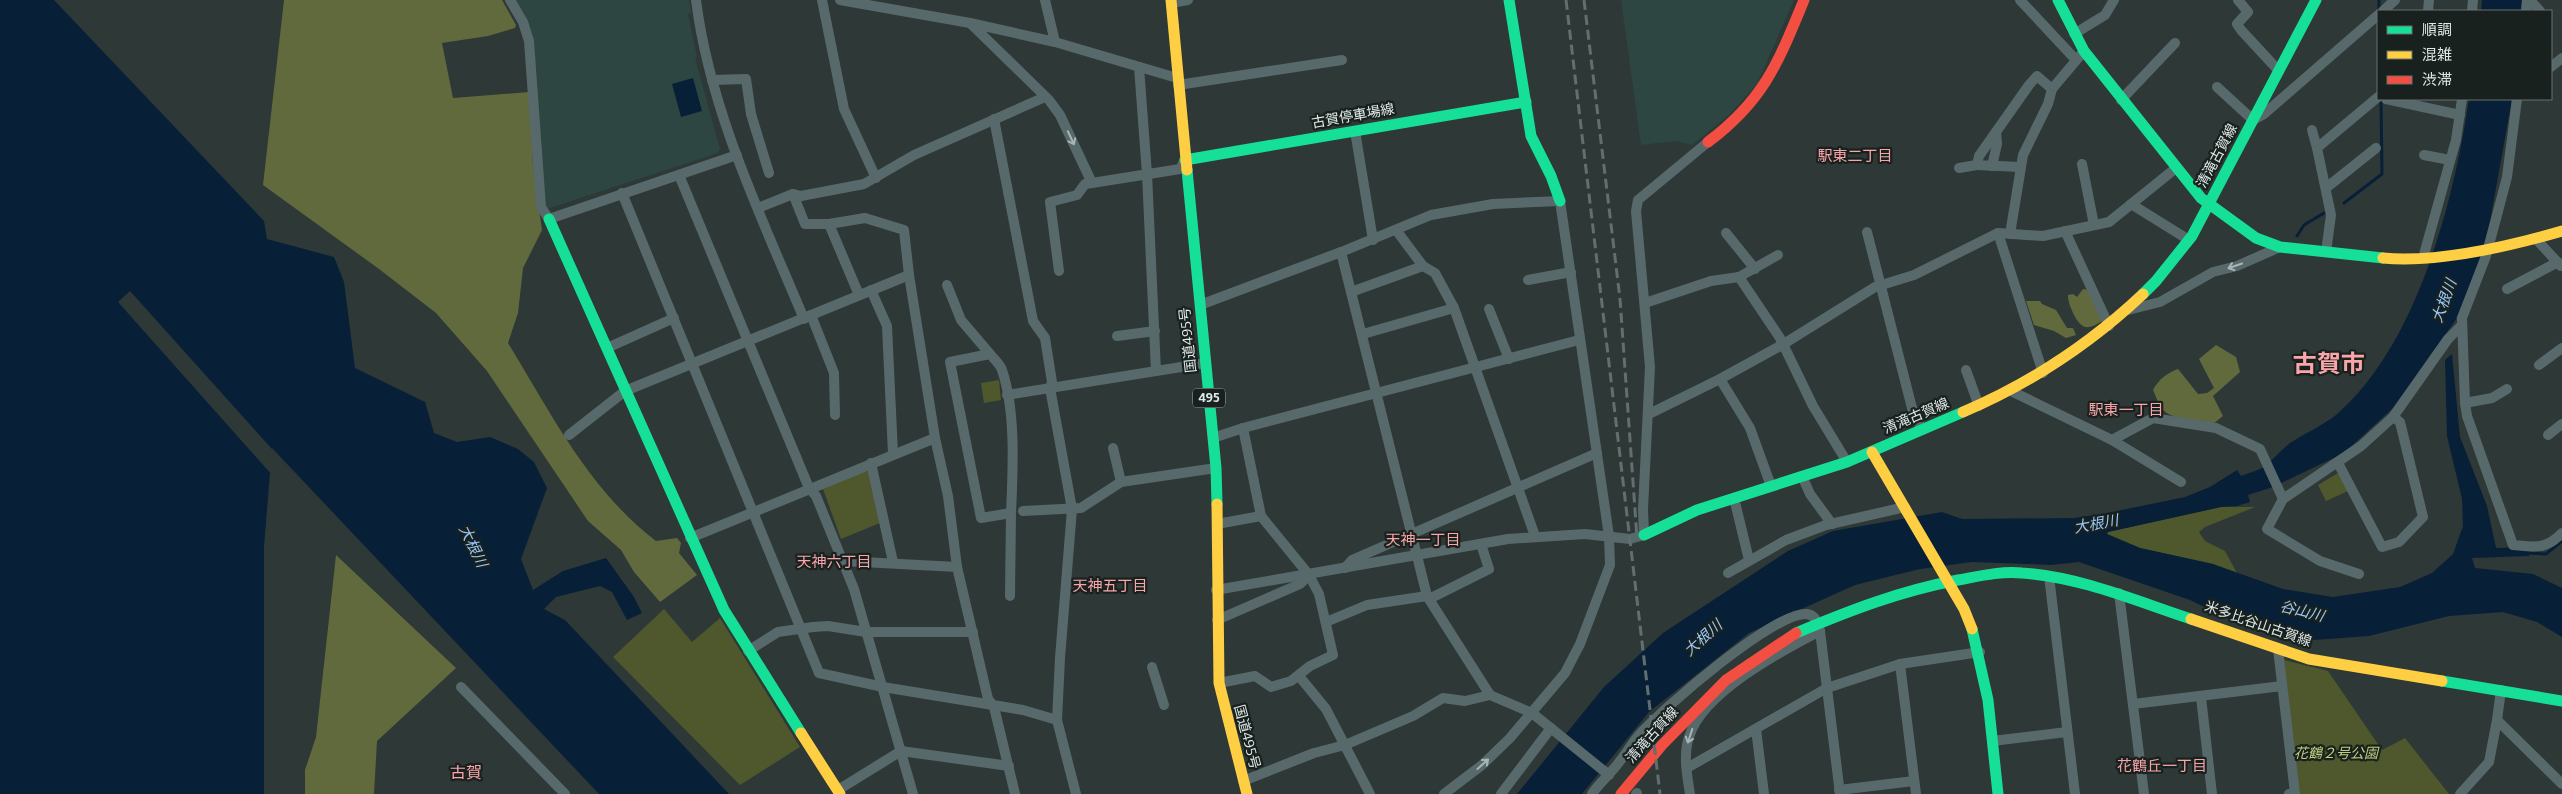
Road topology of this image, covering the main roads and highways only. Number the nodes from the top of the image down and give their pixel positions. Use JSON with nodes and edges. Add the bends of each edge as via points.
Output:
{"nodes":[{"id":1,"x":1509,"y":0,"type":"edge"},
{"id":2,"x":1804,"y":0,"type":"edge"},
{"id":3,"x":2058,"y":0,"type":"edge"},
{"id":4,"x":2316,"y":0,"type":"edge"},
{"id":5,"x":1171,"y":1,"type":"edge"},
{"id":6,"x":1526,"y":102,"type":"junction"},
{"id":7,"x":1708,"y":142,"type":"road end"},
{"id":8,"x":1186,"y":160,"type":"junction"},
{"id":9,"x":1560,"y":201,"type":"road end"},
{"id":10,"x":2208,"y":204,"type":"junction"},
{"id":11,"x":549,"y":219,"type":"road end"},
{"id":12,"x":2562,"y":231,"type":"edge"},
{"id":13,"x":1872,"y":452,"type":"junction"},
{"id":14,"x":1644,"y":535,"type":"road end"},
{"id":15,"x":1947,"y":581,"type":"junction"},
{"id":16,"x":2562,"y":701,"type":"edge"},
{"id":17,"x":839,"y":792,"type":"edge"},
{"id":18,"x":1246,"y":794,"type":"edge"},
{"id":19,"x":1621,"y":794,"type":"edge"},
{"id":20,"x":1998,"y":794,"type":"edge"}],
"edges":[{"from":1,"to":6,"type":"main road"},
{"from":2,"to":7,"type":"main road","via":[[1762,94],[1729,128]]},
{"from":3,"to":10,"type":"main road","via":[[2084,51]]},
{"from":4,"to":10,"type":"main road","name":"清滝古賀線"},
{"from":5,"to":8,"type":"main road","name":"国道495号","number":"495"},
{"from":6,"to":8,"type":"main road","name":"古賀停車場線"},
{"from":6,"to":9,"type":"main road","via":[[1531,136],[1557,184]]},
{"from":8,"to":18,"type":"main road","name":"国道495号","number":"495","via":[[1216,468],[1219,683]]},
{"from":10,"to":12,"type":"main road","via":[[2256,238],[2280,247],[2404,260],[2486,250]]},
{"from":10,"to":13,"type":"main road","name":"清滝古賀線","via":[[2189,240],[2156,281],[2109,326],[2043,373],[2011,391]]},
{"from":11,"to":17,"type":"main road","via":[[724,610]]},
{"from":13,"to":14,"type":"main road","name":"清滝古賀線","via":[[1697,510]]},
{"from":13,"to":15,"type":"main road"},
{"from":15,"to":16,"type":"main road","name":"米多比谷山古賀線","via":[[1996,573],[2049,576],[2119,593],[2278,649],[2323,661]]},
{"from":15,"to":19,"type":"main road","name":"清滝古賀線","via":[[1885,598],[1819,627],[1792,635],[1726,680],[1662,745]]},
{"from":15,"to":20,"type":"main road","via":[[1964,609],[1980,652]]}]}
